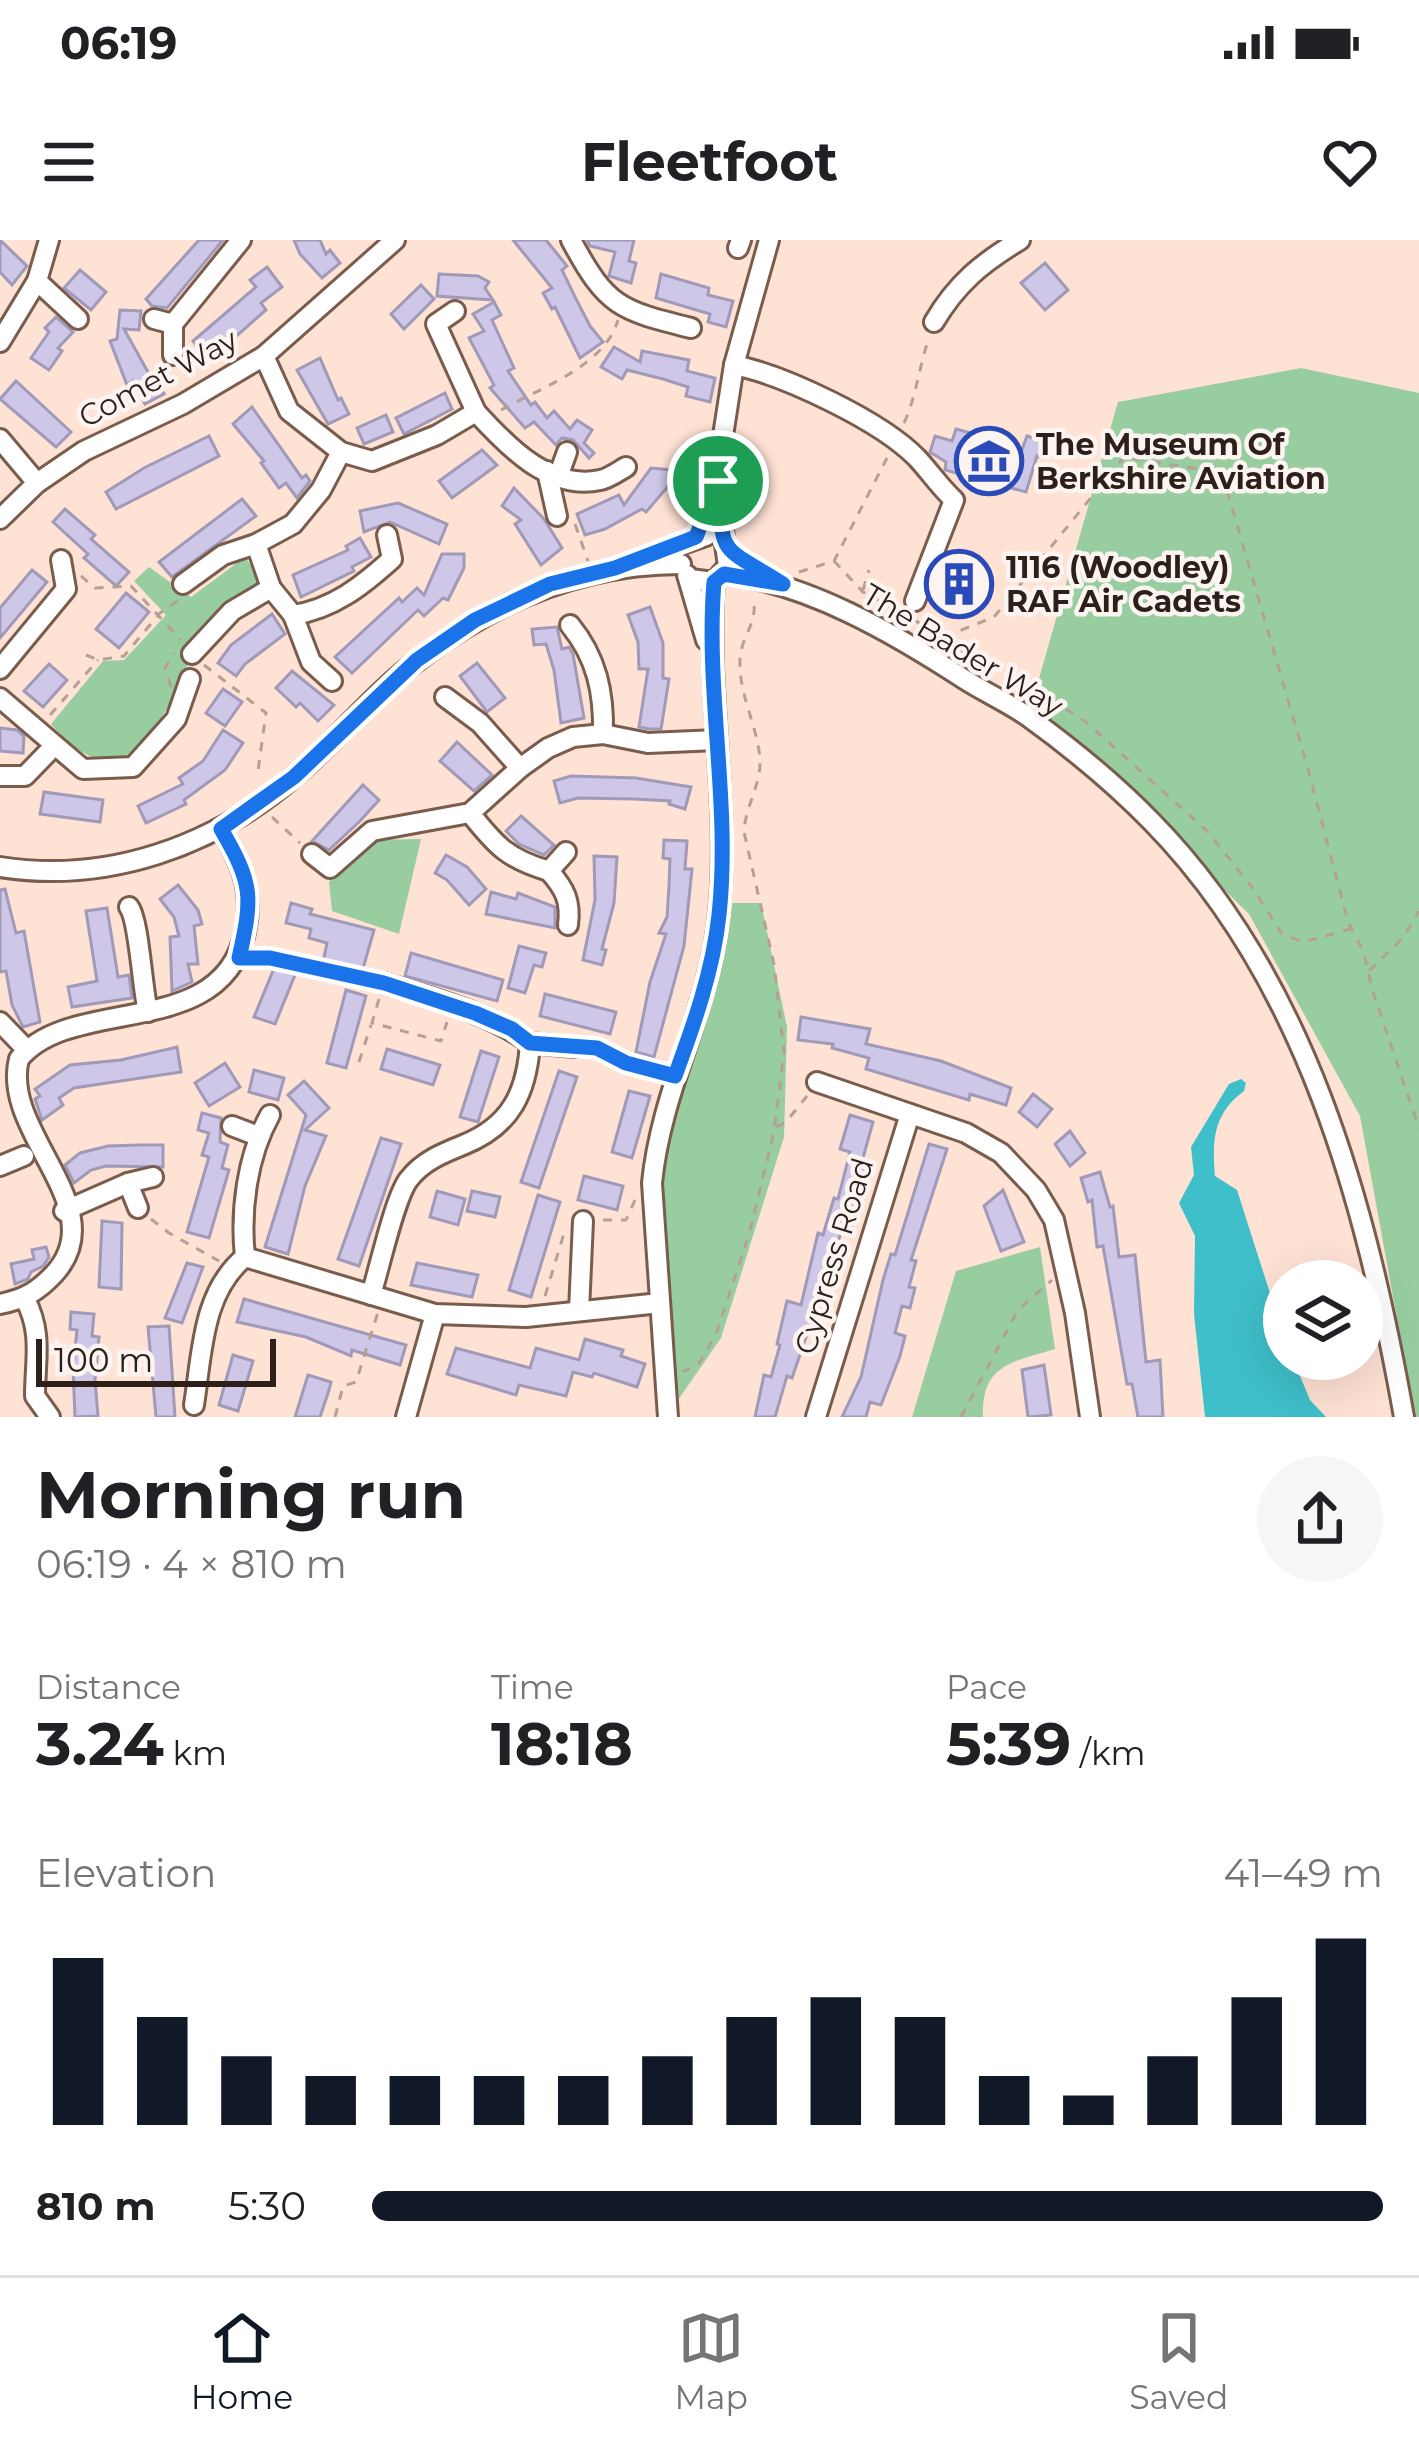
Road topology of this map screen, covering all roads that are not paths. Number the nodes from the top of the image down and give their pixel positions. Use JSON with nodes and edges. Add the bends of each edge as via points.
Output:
{"nodes":[{"id":1,"x":49,"y":240,"type":"edge"},
{"id":2,"x":241,"y":240,"type":"edge"},
{"id":3,"x":361,"y":240,"type":"edge"},
{"id":4,"x":395,"y":240,"type":"edge"},
{"id":5,"x":571,"y":240,"type":"edge"},
{"id":6,"x":769,"y":240,"type":"edge"},
{"id":7,"x":1020,"y":240,"type":"edge"},
{"id":8,"x":376,"y":256,"type":"junction"},
{"id":9,"x":37,"y":281,"type":"junction"},
{"id":10,"x":644,"y":295,"type":"dead end"},
{"id":11,"x":455,"y":311,"type":"dead end"},
{"id":12,"x":631,"y":311,"type":"junction"},
{"id":13,"x":78,"y":319,"type":"dead end"},
{"id":14,"x":934,"y":322,"type":"road end"},
{"id":15,"x":691,"y":328,"type":"dead end"},
{"id":16,"x":0,"y":342,"type":"edge"},
{"id":17,"x":173,"y":355,"type":"dead end"},
{"id":18,"x":264,"y":356,"type":"junction"},
{"id":19,"x":734,"y":365,"type":"junction"},
{"id":20,"x":480,"y":416,"type":"junction"},
{"id":21,"x":0,"y":439,"type":"edge"},
{"id":22,"x":341,"y":452,"type":"junction"},
{"id":23,"x":567,"y":452,"type":"dead end"},
{"id":24,"x":626,"y":467,"type":"dead end"},
{"id":25,"x":553,"y":474,"type":"junction"},
{"id":26,"x":718,"y":481,"type":"junction"},
{"id":27,"x":37,"y":483,"type":"junction"},
{"id":28,"x":563,"y":514,"type":"road end"},
{"id":29,"x":0,"y":520,"type":"edge"},
{"id":30,"x":387,"y":535,"type":"dead end"},
{"id":31,"x":691,"y":541,"type":"junction"},
{"id":32,"x":256,"y":544,"type":"junction"},
{"id":33,"x":725,"y":548,"type":"junction"},
{"id":34,"x":61,"y":560,"type":"dead end"},
{"id":35,"x":615,"y":568,"type":"junction"},
{"id":36,"x":685,"y":572,"type":"junction"},
{"id":37,"x":719,"y":578,"type":"junction"},
{"id":38,"x":789,"y":580,"type":"junction"},
{"id":39,"x":188,"y":587,"type":"road end"},
{"id":40,"x":271,"y":588,"type":"junction"},
{"id":41,"x":915,"y":601,"type":"dead end"},
{"id":42,"x":293,"y":614,"type":"junction"},
{"id":43,"x":571,"y":625,"type":"dead end"},
{"id":44,"x":187,"y":648,"type":"road end"},
{"id":45,"x":710,"y":651,"type":"junction"},
{"id":46,"x":0,"y":669,"type":"edge"},
{"id":47,"x":332,"y":681,"type":"dead end"},
{"id":48,"x":187,"y":686,"type":"road end"},
{"id":49,"x":446,"y":697,"type":"dead end"},
{"id":50,"x":0,"y":698,"type":"edge"},
{"id":51,"x":603,"y":734,"type":"junction"},
{"id":52,"x":717,"y":740,"type":"junction"},
{"id":53,"x":54,"y":746,"type":"junction"},
{"id":54,"x":520,"y":767,"type":"junction"},
{"id":55,"x":0,"y":776,"type":"edge"},
{"id":56,"x":470,"y":813,"type":"junction"},
{"id":57,"x":221,"y":829,"type":"junction"},
{"id":58,"x":566,"y":852,"type":"dead end"},
{"id":59,"x":312,"y":854,"type":"road end"},
{"id":60,"x":0,"y":867,"type":"edge"},
{"id":61,"x":549,"y":871,"type":"junction"},
{"id":62,"x":139,"y":913,"type":"dead end"},
{"id":63,"x":568,"y":926,"type":"dead end"},
{"id":64,"x":384,"y":983,"type":"road end"},
{"id":65,"x":410,"y":991,"type":"junction"},
{"id":66,"x":148,"y":1012,"type":"junction"},
{"id":67,"x":405,"y":1014,"type":"dead end"},
{"id":68,"x":0,"y":1022,"type":"edge"},
{"id":69,"x":530,"y":1043,"type":"junction"},
{"id":70,"x":575,"y":1047,"type":"road end"},
{"id":71,"x":27,"y":1050,"type":"junction"},
{"id":72,"x":818,"y":1082,"type":"road end"},
{"id":73,"x":910,"y":1114,"type":"junction"},
{"id":74,"x":270,"y":1115,"type":"dead end"},
{"id":75,"x":232,"y":1126,"type":"dead end"},
{"id":76,"x":258,"y":1136,"type":"junction"},
{"id":77,"x":24,"y":1156,"type":"junction"},
{"id":78,"x":0,"y":1166,"type":"edge"},
{"id":79,"x":153,"y":1177,"type":"dead end"},
{"id":80,"x":128,"y":1183,"type":"junction"},
{"id":81,"x":138,"y":1208,"type":"road end"},
{"id":82,"x":64,"y":1211,"type":"junction"},
{"id":83,"x":583,"y":1221,"type":"dead end"},
{"id":84,"x":238,"y":1262,"type":"junction"},
{"id":85,"x":376,"y":1297,"type":"junction"},
{"id":86,"x":25,"y":1299,"type":"junction"},
{"id":87,"x":661,"y":1303,"type":"junction"},
{"id":88,"x":0,"y":1304,"type":"edge"},
{"id":89,"x":579,"y":1311,"type":"junction"},
{"id":90,"x":435,"y":1314,"type":"junction"},
{"id":91,"x":206,"y":1334,"type":"junction"},
{"id":92,"x":184,"y":1335,"type":"dead end"},
{"id":93,"x":194,"y":1405,"type":"dead end"},
{"id":94,"x":48,"y":1416,"type":"edge"},
{"id":95,"x":406,"y":1417,"type":"edge"},
{"id":96,"x":668,"y":1417,"type":"edge"},
{"id":97,"x":816,"y":1417,"type":"edge"},
{"id":98,"x":1090,"y":1417,"type":"edge"},
{"id":99,"x":1404,"y":1417,"type":"edge"}],
"edges":[{"from":1,"to":9,"type":"street"},
{"from":2,"to":17,"type":"street","via":[[164,321]]},
{"from":3,"to":8,"type":"street"},
{"from":4,"to":8,"type":"street","name":"Comet Way"},
{"from":5,"to":12,"type":"street","via":[[610,301]]},
{"from":6,"to":19,"type":"street"},
{"from":7,"to":14,"type":"street","via":[[975,268]]},
{"from":8,"to":18,"type":"street","name":"Comet Way"},
{"from":9,"to":13,"type":"street"},
{"from":9,"to":16,"type":"street"},
{"from":10,"to":12,"type":"street"},
{"from":11,"to":20,"type":"street","via":[[428,329]]},
{"from":12,"to":15,"type":"street"},
{"from":18,"to":22,"type":"street","via":[[289,411]]},
{"from":18,"to":27,"type":"street","name":"Comet Way"},
{"from":19,"to":26,"type":"street"},
{"from":19,"to":41,"type":"street","via":[[790,383],[895,442],[954,500]]},
{"from":20,"to":22,"type":"street","via":[[372,461]]},
{"from":20,"to":25,"type":"street","via":[[514,453]]},
{"from":21,"to":27,"type":"street"},
{"from":22,"to":32,"type":"street","via":[[293,524]]},
{"from":23,"to":25,"type":"street"},
{"from":24,"to":25,"type":"street","via":[[599,481]]},
{"from":25,"to":28,"type":"street"},
{"from":26,"to":31,"type":"street"},
{"from":26,"to":33,"type":"street"},
{"from":27,"to":29,"type":"street","name":"Comet Way"},
{"from":30,"to":42,"type":"street","via":[[400,565],[319,611]]},
{"from":31,"to":33,"type":"street","name":"The Bader Way","via":[[709,536]]},
{"from":31,"to":35,"type":"street"},
{"from":31,"to":36,"type":"street"},
{"from":32,"to":39,"type":"street","via":[[223,555]]},
{"from":32,"to":40,"type":"street"},
{"from":33,"to":37,"type":"street"},
{"from":33,"to":38,"type":"street","name":"The Bader Way"},
{"from":34,"to":46,"type":"street","via":[[66,589]]},
{"from":35,"to":36,"type":"street","name":"The Bader Way"},
{"from":35,"to":57,"type":"street","via":[[550,584],[475,620],[417,660],[294,777]]},
{"from":36,"to":37,"type":"street","name":"The Bader Way"},
{"from":36,"to":45,"type":"street"},
{"from":37,"to":38,"type":"street","name":"The Bader Way"},
{"from":37,"to":45,"type":"street"},
{"from":38,"to":99,"type":"street","name":"The Bader Way","via":[[1026,716],[1150,820],[1230,914],[1291,1023],[1332,1126]]},
{"from":40,"to":42,"type":"street"},
{"from":40,"to":44,"type":"street"},
{"from":42,"to":47,"type":"street","via":[[311,662]]},
{"from":43,"to":51,"type":"street","via":[[595,640]]},
{"from":45,"to":52,"type":"street"},
{"from":48,"to":53,"type":"street","via":[[183,724],[133,767],[83,769]]},
{"from":49,"to":54,"type":"street"},
{"from":50,"to":53,"type":"street"},
{"from":51,"to":52,"type":"street","via":[[648,743]]},
{"from":51,"to":54,"type":"street","via":[[573,737]]},
{"from":52,"to":87,"type":"street","via":[[719,918],[654,1154]]},
{"from":53,"to":55,"type":"street","via":[[25,776]]},
{"from":54,"to":56,"type":"street"},
{"from":56,"to":59,"type":"street","via":[[372,831],[325,876]]},
{"from":56,"to":61,"type":"street","via":[[516,861]]},
{"from":57,"to":60,"type":"street","via":[[145,859],[71,870]]},
{"from":57,"to":66,"type":"street","via":[[250,894],[239,958],[207,990]]},
{"from":58,"to":61,"type":"street"},
{"from":61,"to":63,"type":"street","via":[[566,890]]},
{"from":62,"to":66,"type":"street"},
{"from":64,"to":65,"type":"street"},
{"from":65,"to":67,"type":"street"},
{"from":65,"to":69,"type":"street"},
{"from":66,"to":71,"type":"street","via":[[71,1028]]},
{"from":68,"to":71,"type":"street"},
{"from":69,"to":70,"type":"street"},
{"from":69,"to":85,"type":"street","via":[[503,1124],[441,1152],[406,1181]]},
{"from":71,"to":77,"type":"street","via":[[6,1084]]},
{"from":72,"to":73,"type":"street"},
{"from":73,"to":97,"type":"street","name":"Cypress Road"},
{"from":73,"to":98,"type":"street","via":[[1001,1154],[1054,1220]]},
{"from":74,"to":76,"type":"street"},
{"from":75,"to":76,"type":"street"},
{"from":76,"to":84,"type":"street"},
{"from":77,"to":78,"type":"street"},
{"from":77,"to":82,"type":"street"},
{"from":79,"to":80,"type":"street"},
{"from":80,"to":81,"type":"street"},
{"from":80,"to":82,"type":"street"},
{"from":82,"to":86,"type":"street","via":[[69,1240],[61,1267]]},
{"from":83,"to":89,"type":"street"},
{"from":84,"to":85,"type":"street"},
{"from":84,"to":91,"type":"street","via":[[211,1304]]},
{"from":85,"to":90,"type":"street"},
{"from":86,"to":88,"type":"street"},
{"from":86,"to":94,"type":"street","via":[[37,1321],[34,1396]]},
{"from":87,"to":89,"type":"street"},
{"from":87,"to":96,"type":"street"},
{"from":89,"to":90,"type":"street"},
{"from":90,"to":95,"type":"street"},
{"from":91,"to":92,"type":"street"},
{"from":91,"to":93,"type":"street"}]}
